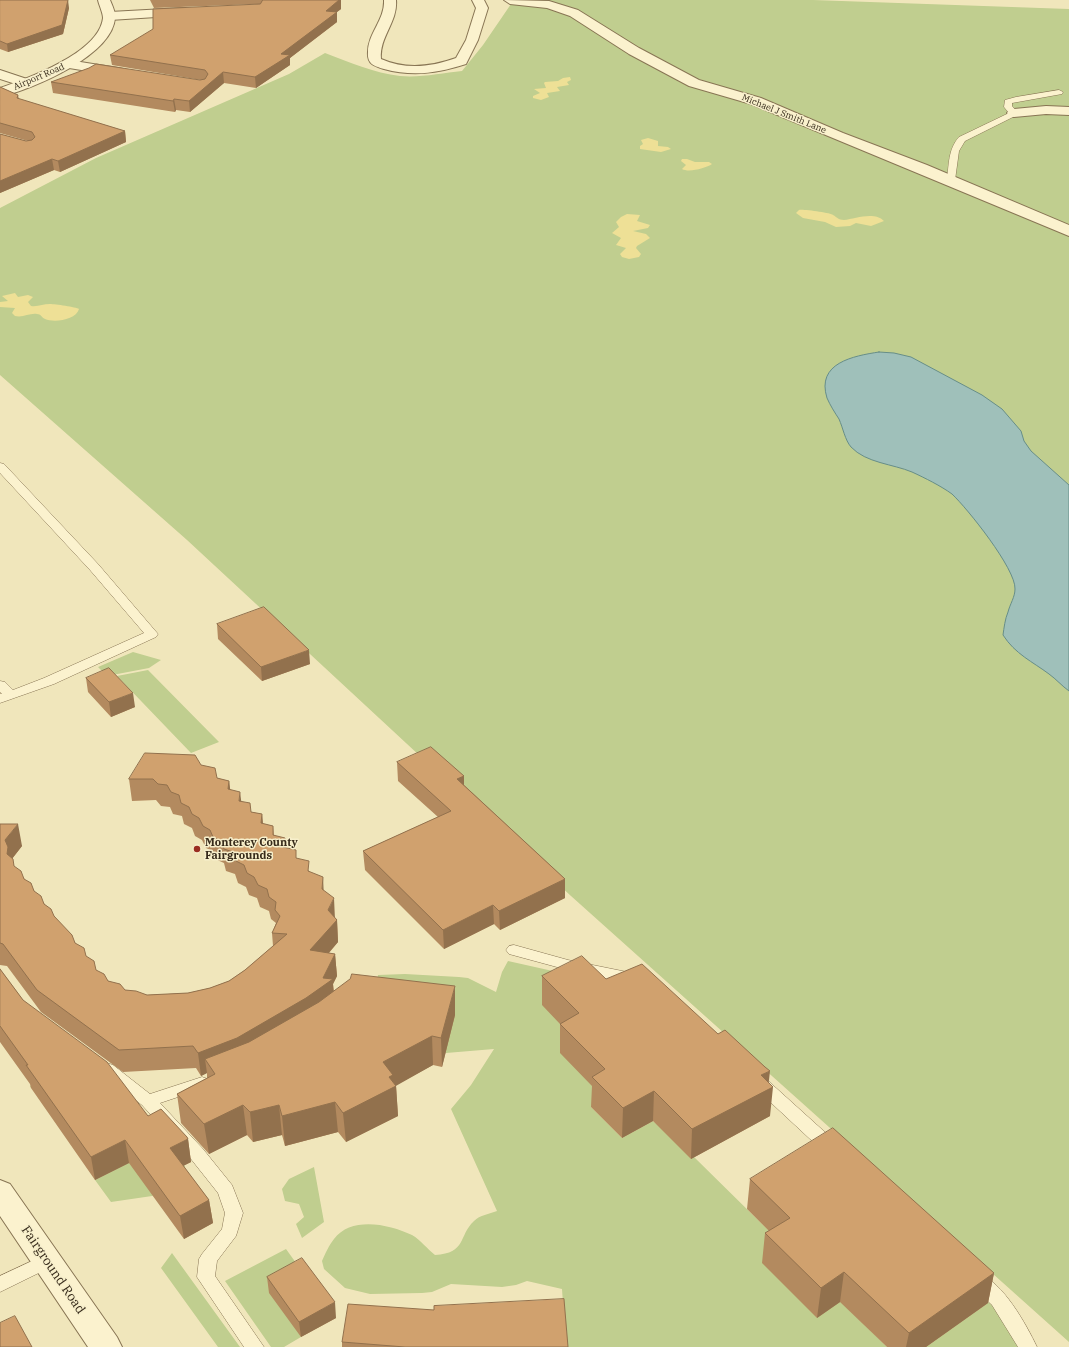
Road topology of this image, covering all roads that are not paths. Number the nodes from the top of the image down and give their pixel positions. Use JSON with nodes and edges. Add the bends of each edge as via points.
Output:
{"nodes":[{"id":1,"x":104,"y":0,"type":"edge"},
{"id":2,"x":390,"y":0,"type":"edge"},
{"id":3,"x":478,"y":0,"type":"edge"},
{"id":4,"x":510,"y":0,"type":"edge"},
{"id":5,"x":195,"y":12,"type":"edge"},
{"id":6,"x":110,"y":16,"type":"junction"},
{"id":7,"x":68,"y":64,"type":"junction"},
{"id":8,"x":0,"y":74,"type":"edge"},
{"id":9,"x":128,"y":74,"type":"edge"},
{"id":10,"x":25,"y":83,"type":"junction"},
{"id":11,"x":1059,"y":92,"type":"dead end"},
{"id":12,"x":0,"y":93,"type":"edge"},
{"id":13,"x":1069,"y":111,"type":"edge"},
{"id":14,"x":1014,"y":113,"type":"junction"},
{"id":15,"x":951,"y":180,"type":"junction"},
{"id":16,"x":1069,"y":231,"type":"edge"},
{"id":17,"x":0,"y":466,"type":"edge"},
{"id":18,"x":0,"y":685,"type":"edge"},
{"id":19,"x":6,"y":697,"type":"edge"},
{"id":20,"x":514,"y":950,"type":"dead end"},
{"id":21,"x":646,"y":982,"type":"edge"},
{"id":22,"x":91,"y":1058,"type":"edge"},
{"id":23,"x":749,"y":1073,"type":"edge"},
{"id":24,"x":218,"y":1077,"type":"edge"},
{"id":25,"x":148,"y":1101,"type":"junction"},
{"id":26,"x":842,"y":1158,"type":"edge"},
{"id":27,"x":0,"y":1192,"type":"edge"},
{"id":28,"x":46,"y":1261,"type":"junction"},
{"id":29,"x":964,"y":1269,"type":"edge"},
{"id":30,"x":0,"y":1284,"type":"edge"},
{"id":31,"x":106,"y":1347,"type":"edge"},
{"id":32,"x":255,"y":1347,"type":"edge"},
{"id":33,"x":1028,"y":1347,"type":"edge"}],
"edges":[{"from":1,"to":6,"type":"street"},
{"from":2,"to":3,"type":"street","via":[[392,8],[376,37],[373,53],[375,61],[389,68],[409,70],[431,69],[461,61],[472,40],[482,8]]},
{"from":4,"to":15,"type":"street","name":"Michael J Smith Lane","via":[[549,5],[574,13],[634,51],[694,83],[756,101]]},
{"from":5,"to":6,"type":"street"},
{"from":6,"to":7,"type":"street","name":"Airport Road","via":[[100,37],[88,50]]},
{"from":7,"to":9,"type":"street"},
{"from":7,"to":10,"type":"street","name":"Airport Road"},
{"from":8,"to":10,"type":"street"},
{"from":10,"to":12,"type":"street","name":"Airport Road"},
{"from":11,"to":14,"type":"lane","via":[[1008,102],[1008,107]]},
{"from":13,"to":14,"type":"street"},
{"from":14,"to":15,"type":"lane","via":[[1006,120],[964,136],[958,143]]},
{"from":15,"to":16,"type":"street","name":"Michael J Smith Lane"},
{"from":17,"to":19,"type":"lane","via":[[152,634],[49,681]]},
{"from":18,"to":19,"type":"lane"},
{"from":20,"to":21,"type":"lane","via":[[568,966]]},
{"from":22,"to":25,"type":"lane"},
{"from":23,"to":26,"type":"lane"},
{"from":24,"to":25,"type":"lane"},
{"from":25,"to":32,"type":"lane","via":[[226,1190],[234,1212],[230,1232],[208,1259],[206,1276]]},
{"from":27,"to":28,"type":"street","name":"Fairground Road"},
{"from":28,"to":30,"type":"lane"},
{"from":28,"to":31,"type":"street","name":"Fairground Road"},
{"from":29,"to":33,"type":"lane","via":[[999,1300]]}]}
